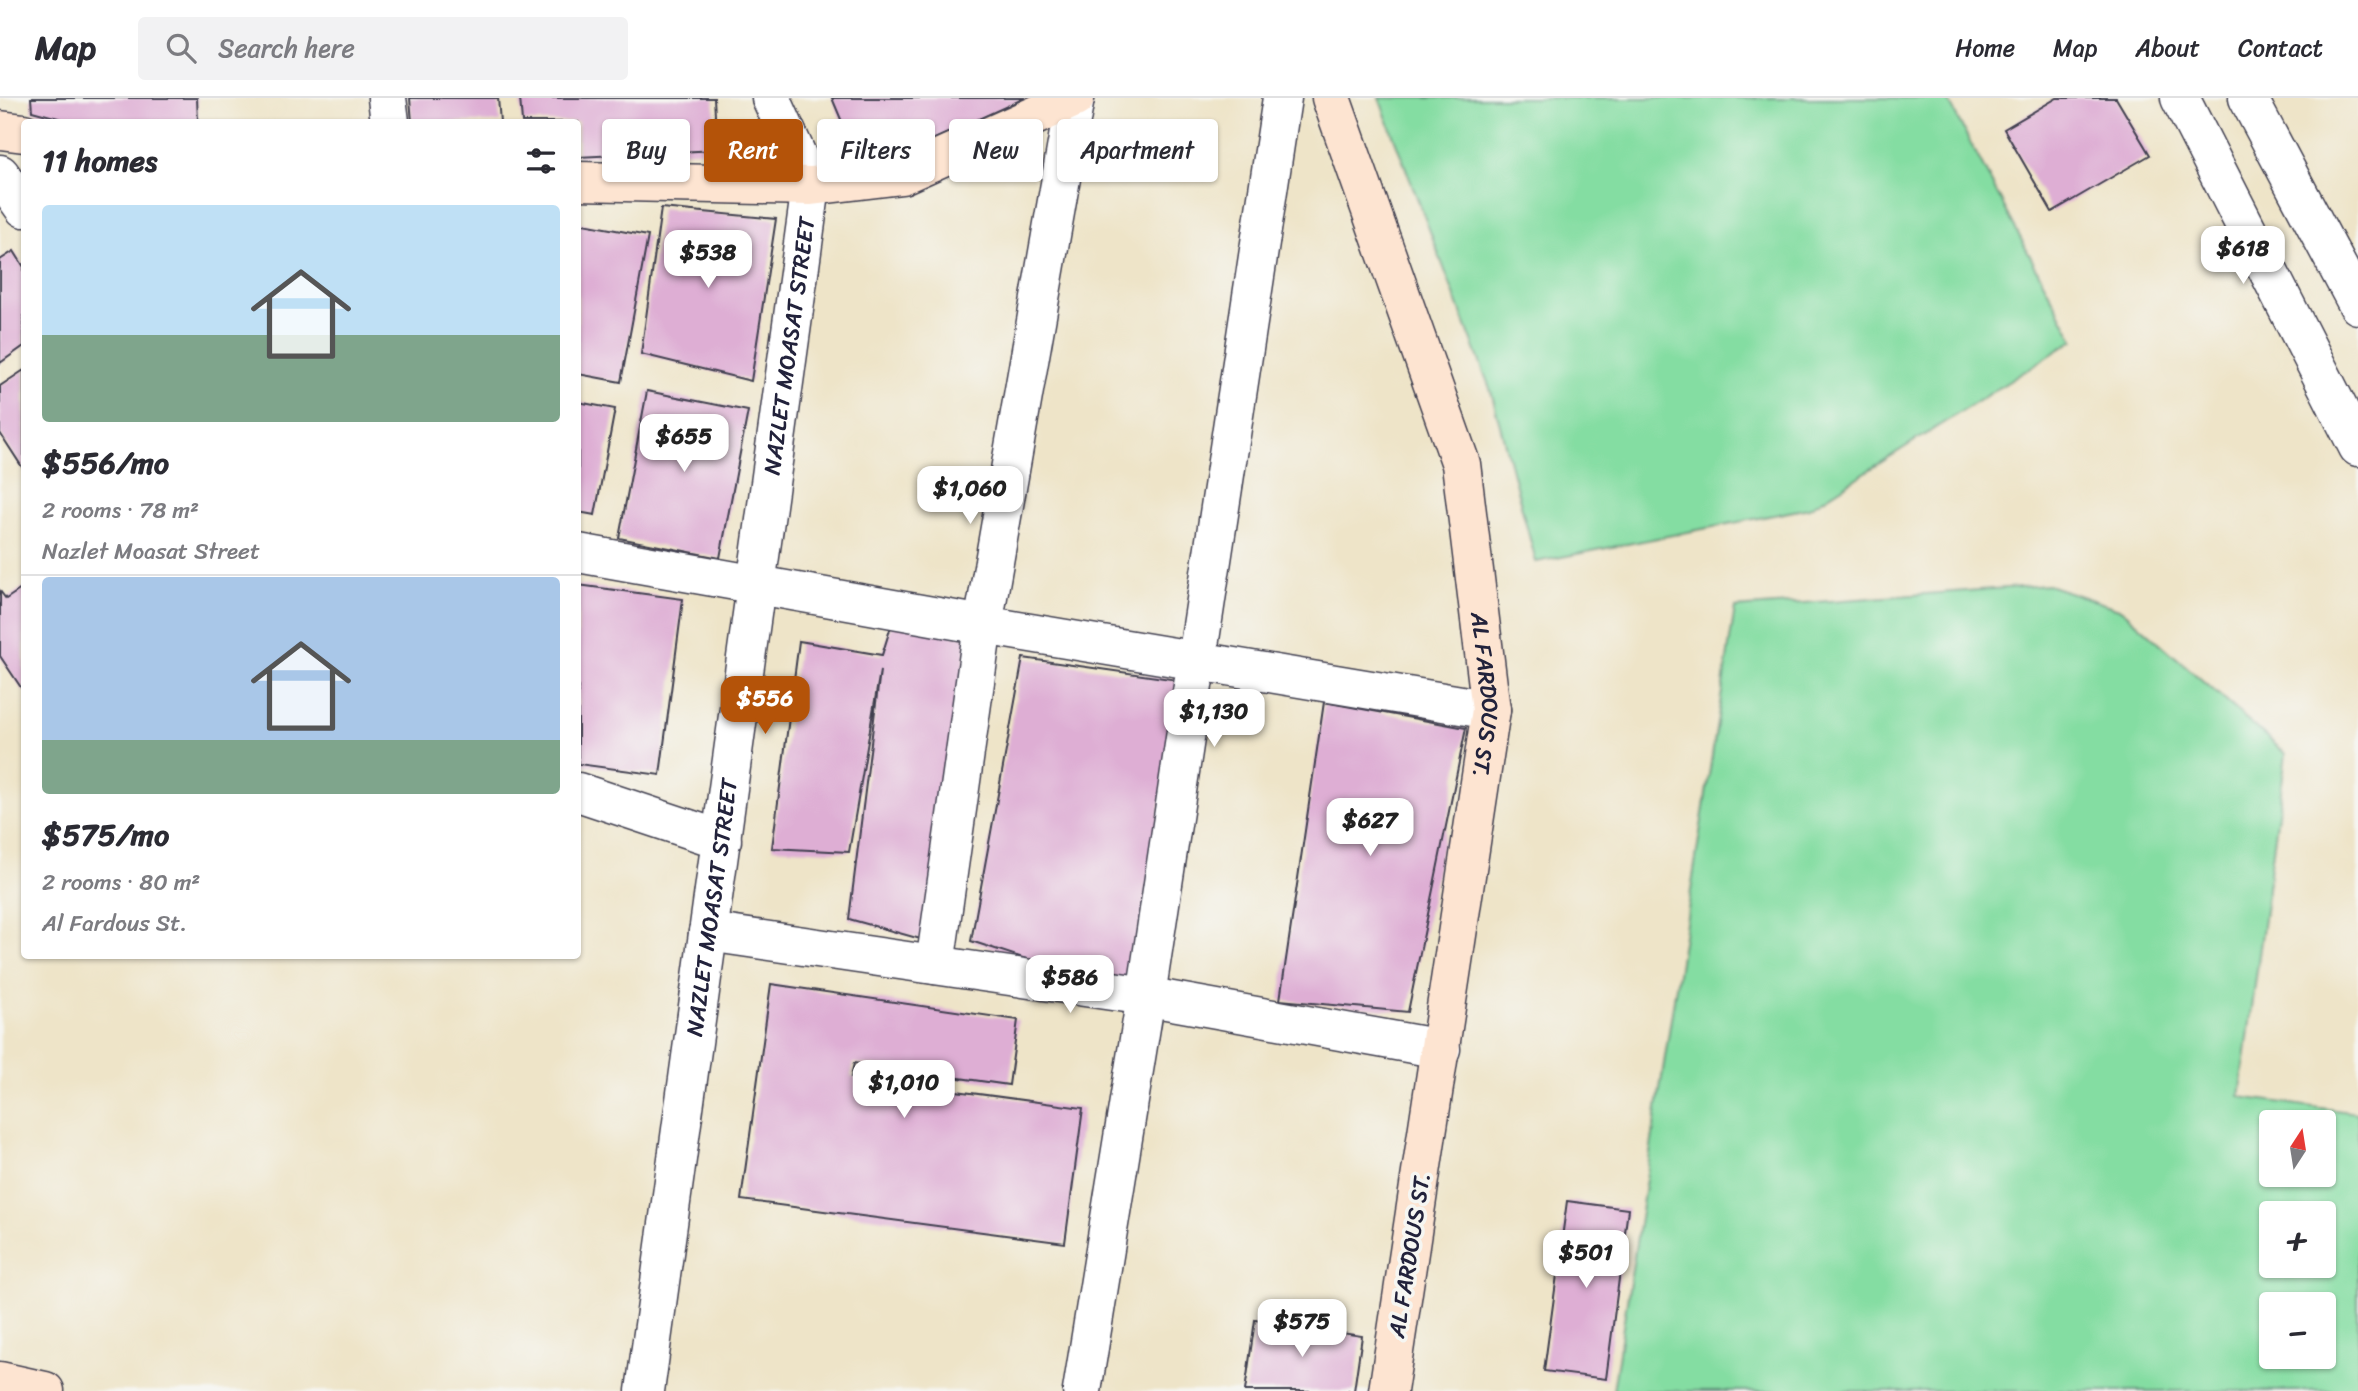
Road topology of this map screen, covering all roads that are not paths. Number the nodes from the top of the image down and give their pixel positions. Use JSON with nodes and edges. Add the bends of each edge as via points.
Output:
{"nodes":[{"id":1,"x":387,"y":98,"type":"edge"},
{"id":2,"x":771,"y":98,"type":"edge"},
{"id":3,"x":1075,"y":98,"type":"edge"},
{"id":4,"x":1282,"y":98,"type":"edge"},
{"id":5,"x":1331,"y":98,"type":"edge"},
{"id":6,"x":2180,"y":98,"type":"edge"},
{"id":7,"x":2248,"y":98,"type":"edge"},
{"id":8,"x":390,"y":119,"type":"edge"},
{"id":9,"x":0,"y":130,"type":"edge"},
{"id":10,"x":21,"y":133,"type":"edge"},
{"id":11,"x":0,"y":174,"type":"edge"},
{"id":12,"x":581,"y":181,"type":"edge"},
{"id":13,"x":811,"y":186,"type":"junction"},
{"id":14,"x":21,"y":204,"type":"edge"},
{"id":15,"x":2358,"y":305,"type":"edge"},
{"id":16,"x":2358,"y":447,"type":"edge"},
{"id":17,"x":581,"y":554,"type":"edge"},
{"id":18,"x":756,"y":584,"type":"junction"},
{"id":19,"x":983,"y":625,"type":"junction"},
{"id":20,"x":1197,"y":660,"type":"junction"},
{"id":21,"x":1491,"y":710,"type":"junction"},
{"id":22,"x":581,"y":793,"type":"edge"},
{"id":23,"x":722,"y":840,"type":"junction"},
{"id":24,"x":708,"y":932,"type":"junction"},
{"id":25,"x":935,"y":965,"type":"junction"},
{"id":26,"x":1146,"y":996,"type":"junction"},
{"id":27,"x":1440,"y":1049,"type":"junction"},
{"id":28,"x":0,"y":1381,"type":"edge"},
{"id":29,"x":45,"y":1391,"type":"edge"},
{"id":30,"x":645,"y":1391,"type":"edge"},
{"id":31,"x":1082,"y":1391,"type":"edge"},
{"id":32,"x":1388,"y":1391,"type":"edge"}],
"edges":[{"from":1,"to":8,"type":"street"},
{"from":2,"to":13,"type":"street","name":"NAZLET MOASAT STREET"},
{"from":3,"to":13,"type":"main road","via":[[902,175]]},
{"from":3,"to":19,"type":"street"},
{"from":4,"to":20,"type":"street"},
{"from":5,"to":21,"type":"main road","name":"AL FARDOUS ST.","via":[[1461,464]]},
{"from":6,"to":16,"type":"street"},
{"from":7,"to":15,"type":"street"},
{"from":9,"to":10,"type":"main road"},
{"from":11,"to":14,"type":"street"},
{"from":12,"to":13,"type":"main road"},
{"from":13,"to":18,"type":"street","name":"NAZLET MOASAT STREET"},
{"from":17,"to":18,"type":"street"},
{"from":18,"to":19,"type":"street"},
{"from":18,"to":23,"type":"street","name":"NAZLET MOASAT STREET"},
{"from":19,"to":20,"type":"street"},
{"from":19,"to":25,"type":"street"},
{"from":20,"to":21,"type":"street"},
{"from":20,"to":26,"type":"street"},
{"from":21,"to":27,"type":"main road","name":"AL FARDOUS ST."},
{"from":22,"to":23,"type":"street"},
{"from":23,"to":24,"type":"street","name":"NAZLET MOASAT STREET"},
{"from":24,"to":25,"type":"street"},
{"from":24,"to":30,"type":"street","name":"NAZLET MOASAT STREET"},
{"from":25,"to":26,"type":"street"},
{"from":26,"to":27,"type":"street"},
{"from":26,"to":31,"type":"street"},
{"from":27,"to":32,"type":"main road","name":"AL FARDOUS ST."},
{"from":28,"to":29,"type":"main road"}]}
